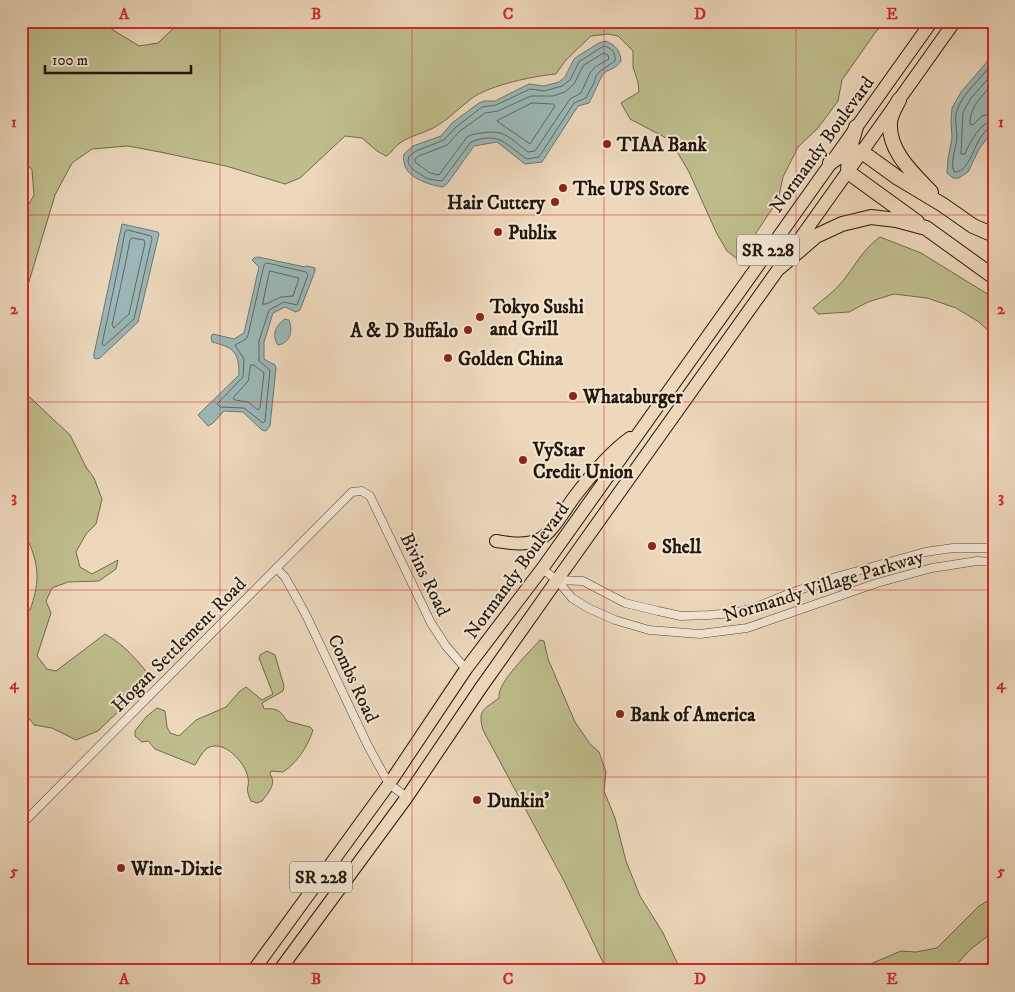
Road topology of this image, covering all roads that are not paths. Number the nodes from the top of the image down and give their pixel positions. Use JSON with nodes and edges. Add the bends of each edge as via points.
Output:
{"nodes":[{"id":1,"x":932,"y":21,"type":"edge"},
{"id":2,"x":955,"y":21,"type":"edge"},
{"id":3,"x":899,"y":100,"type":"junction"},
{"id":4,"x":856,"y":127,"type":"junction"},
{"id":5,"x":856,"y":152,"type":"junction"},
{"id":6,"x":830,"y":163,"type":"junction"},
{"id":7,"x":848,"y":172,"type":"junction"},
{"id":8,"x":943,"y":205,"type":"junction"},
{"id":9,"x":926,"y":228,"type":"junction"},
{"id":10,"x":994,"y":235,"type":"edge"},
{"id":11,"x":780,"y":267,"type":"junction"},
{"id":12,"x":994,"y":277,"type":"edge"},
{"id":13,"x":706,"y":337,"type":"junction"},
{"id":14,"x":722,"y":349,"type":"junction"},
{"id":15,"x":639,"y":432,"type":"junction"},
{"id":16,"x":362,"y":491,"type":"joint"},
{"id":17,"x":496,"y":541,"type":"dead end"},
{"id":18,"x":994,"y":548,"type":"edge"},
{"id":19,"x":994,"y":562,"type":"edge"},
{"id":20,"x":276,"y":568,"type":"junction"},
{"id":21,"x":542,"y":569,"type":"junction"},
{"id":22,"x":557,"y":580,"type":"junction"},
{"id":23,"x":466,"y":669,"type":"junction"},
{"id":24,"x":389,"y":784,"type":"junction"},
{"id":25,"x":407,"y":797,"type":"junction"},
{"id":26,"x":21,"y":825,"type":"edge"},
{"id":27,"x":253,"y":971,"type":"edge"},
{"id":28,"x":279,"y":971,"type":"edge"}],
"edges":[{"from":1,"to":4,"type":"main road","name":"Normandy Boulevard","number":"SR 228"},
{"from":2,"to":3,"type":"main road","name":"Normandy Boulevard"},
{"from":3,"to":5,"type":"main road","name":"Normandy Boulevard"},
{"from":3,"to":8,"type":"highway","via":[[890,120],[896,149],[905,164]]},
{"from":4,"to":5,"type":"highway"},
{"from":4,"to":6,"type":"main road","name":"Normandy Boulevard","number":"SR 228"},
{"from":5,"to":6,"type":"highway","via":[[842,154]]},
{"from":5,"to":7,"type":"highway"},
{"from":5,"to":8,"type":"highway"},
{"from":6,"to":13,"type":"main road","name":"Normandy Boulevard","number":"SR 228"},
{"from":7,"to":9,"type":"highway"},
{"from":7,"to":11,"type":"main road","name":"Normandy Boulevard","number":"SR 228"},
{"from":8,"to":10,"type":"highway","via":[[973,226]]},
{"from":9,"to":11,"type":"highway","via":[[871,217],[842,224],[816,236]]},
{"from":9,"to":12,"type":"highway"},
{"from":11,"to":14,"type":"main road","name":"Normandy Boulevard","number":"SR 228"},
{"from":13,"to":14,"type":"main road"},
{"from":13,"to":15,"type":"main road","name":"Normandy Boulevard","number":"SR 228"},
{"from":14,"to":22,"type":"main road","name":"Normandy Boulevard","number":"SR 228"},
{"from":15,"to":17,"type":"main road","via":[[616,448],[544,537],[519,545]]},
{"from":15,"to":21,"type":"main road","name":"Normandy Boulevard","number":"SR 228"},
{"from":16,"to":20,"type":"street","name":"Hogan Settlement Road","via":[[352,492]]},
{"from":16,"to":23,"type":"street","name":"Bivins Road","via":[[370,496],[431,624]]},
{"from":18,"to":22,"type":"street","name":"Normandy Village Parkway","via":[[925,552],[756,606],[708,616],[681,616],[658,611],[625,603],[583,580]]},
{"from":19,"to":22,"type":"street","name":"Normandy Village Parkway","via":[[977,561],[932,568],[747,628],[700,634],[649,630],[615,620],[572,598]]},
{"from":20,"to":24,"type":"street","name":"Combs Road","via":[[285,577],[306,615]]},
{"from":20,"to":26,"type":"street","name":"Hogan Settlement Road"},
{"from":21,"to":22,"type":"street","name":"Normandy Village Parkway"},
{"from":21,"to":23,"type":"main road","name":"Normandy Boulevard","number":"SR 228"},
{"from":22,"to":25,"type":"main road","name":"Normandy Boulevard","number":"SR 228"},
{"from":23,"to":24,"type":"main road","name":"Normandy Boulevard","number":"SR 228"},
{"from":24,"to":25,"type":"street","name":"Combs Road"},
{"from":24,"to":27,"type":"main road","name":"Normandy Boulevard","number":"SR 228"},
{"from":25,"to":28,"type":"main road","name":"Normandy Boulevard","number":"SR 228"}]}
